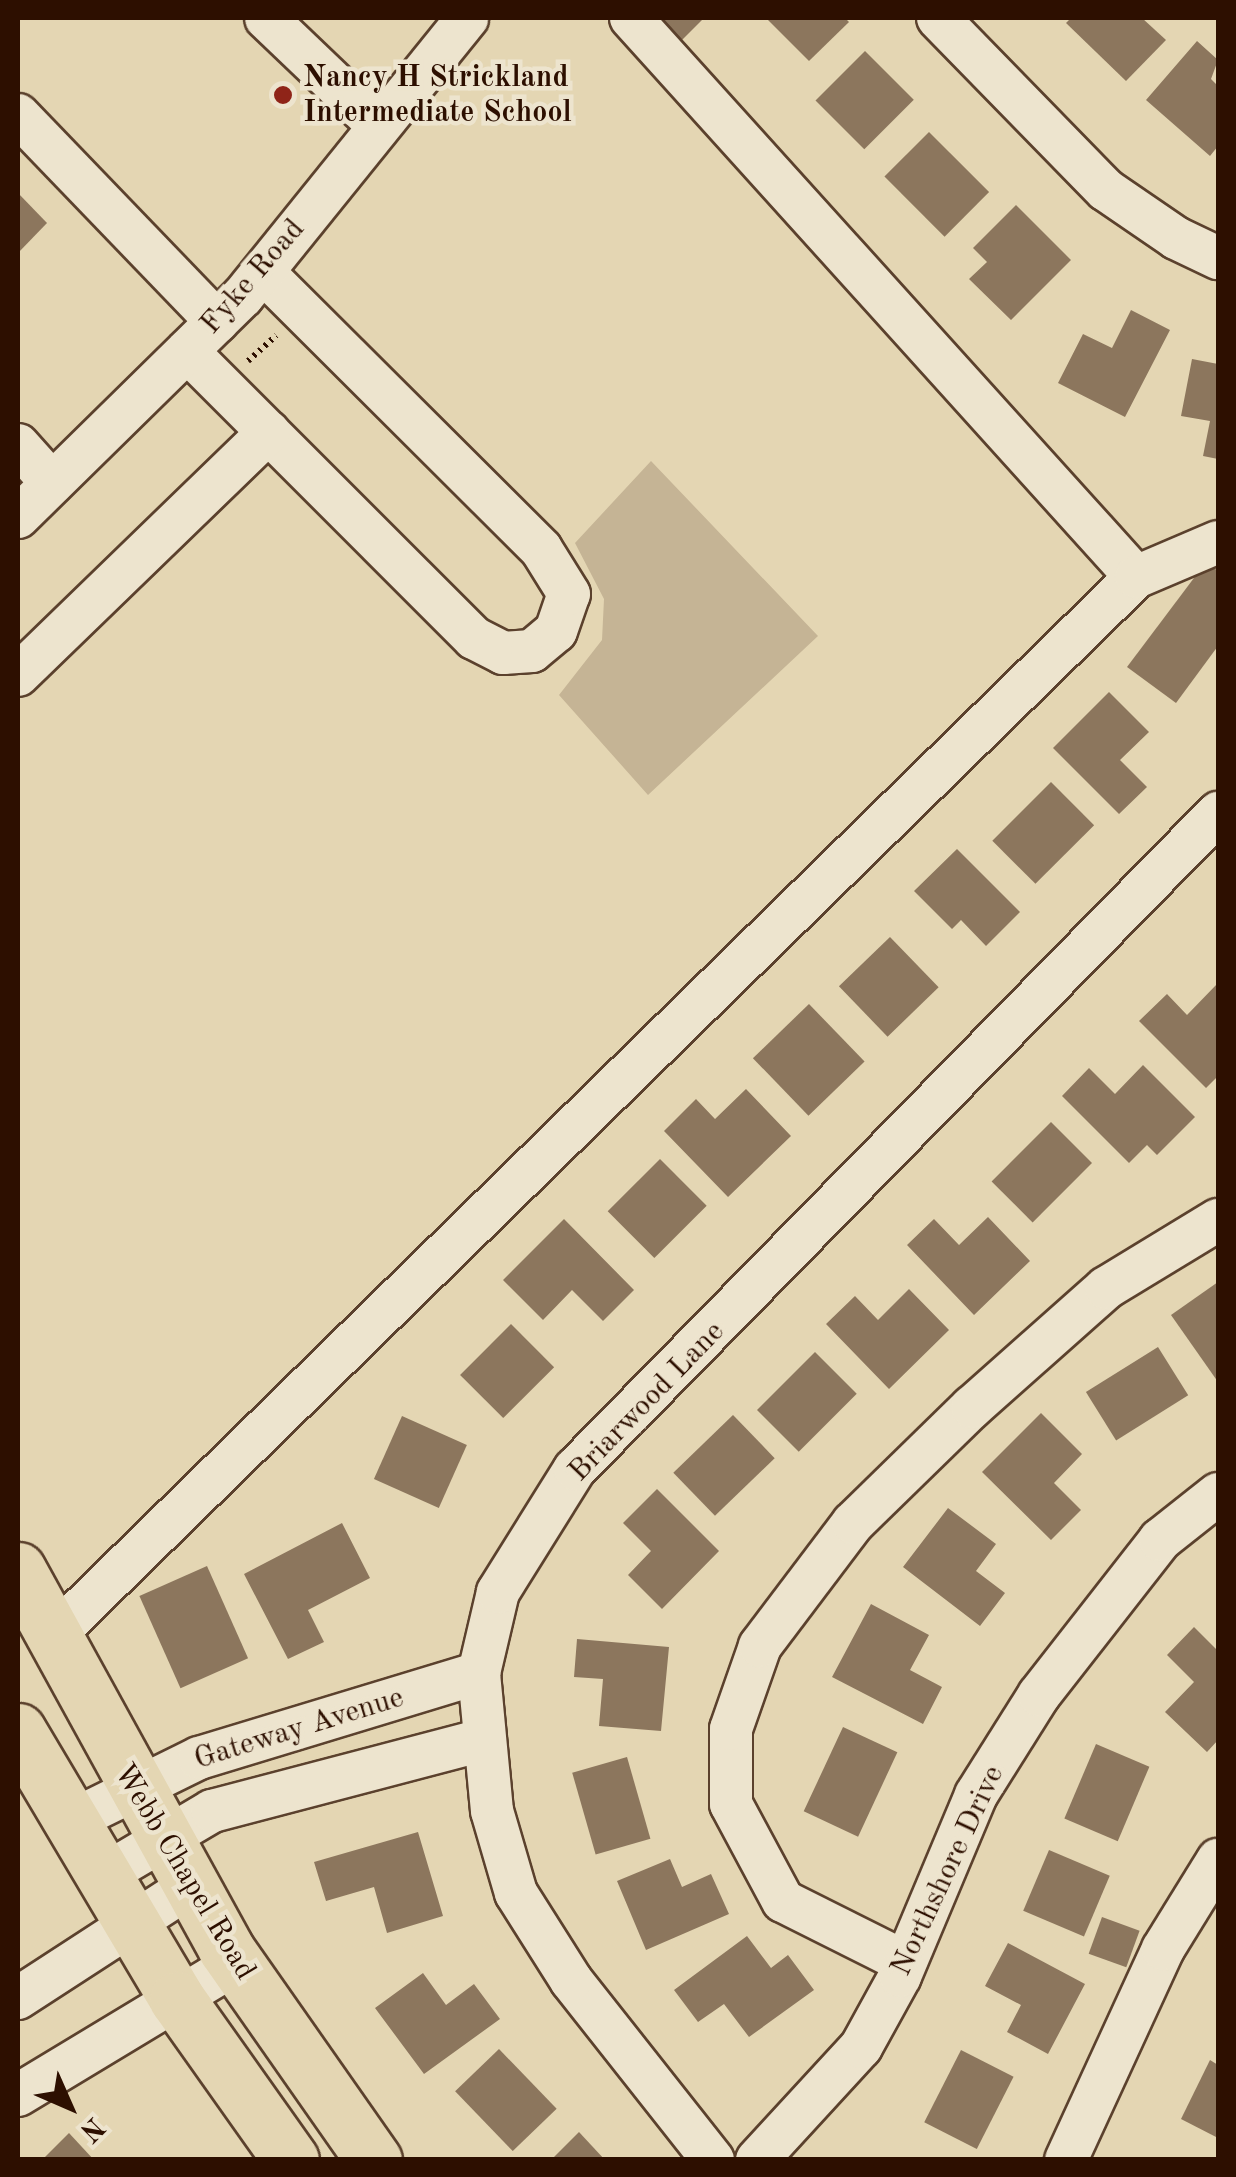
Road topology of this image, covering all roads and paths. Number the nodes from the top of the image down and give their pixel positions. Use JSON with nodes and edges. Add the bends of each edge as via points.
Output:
{"nodes":[{"id":1,"x":266,"y":18,"type":"edge"},
{"id":2,"x":467,"y":18,"type":"edge"},
{"id":3,"x":631,"y":18,"type":"edge"},
{"id":4,"x":938,"y":18,"type":"edge"},
{"id":5,"x":18,"y":115,"type":"edge"},
{"id":6,"x":378,"y":124,"type":"junction"},
{"id":7,"x":1218,"y":258,"type":"edge"},
{"id":8,"x":263,"y":272,"type":"junction"},
{"id":9,"x":289,"y":323,"type":"dead end"},
{"id":10,"x":202,"y":336,"type":"junction"},
{"id":11,"x":244,"y":366,"type":"dead end"},
{"id":12,"x":269,"y":432,"type":"junction"},
{"id":13,"x":18,"y":446,"type":"edge"},
{"id":14,"x":52,"y":483,"type":"junction"},
{"id":15,"x":18,"y":518,"type":"edge"},
{"id":16,"x":1218,"y":542,"type":"edge"},
{"id":17,"x":1136,"y":577,"type":"junction"},
{"id":18,"x":18,"y":675,"type":"edge"},
{"id":19,"x":1218,"y":813,"type":"edge"},
{"id":20,"x":1218,"y":1220,"type":"edge"},
{"id":21,"x":1218,"y":1494,"type":"edge"},
{"id":22,"x":18,"y":1570,"type":"edge"},
{"id":23,"x":52,"y":1637,"type":"junction"},
{"id":24,"x":479,"y":1673,"type":"junction"},
{"id":25,"x":18,"y":1731,"type":"edge"},
{"id":26,"x":483,"y":1740,"type":"junction"},
{"id":27,"x":132,"y":1787,"type":"junction"},
{"id":28,"x":69,"y":1822,"type":"junction"},
{"id":29,"x":162,"y":1840,"type":"junction"},
{"id":30,"x":1218,"y":1860,"type":"edge"},
{"id":31,"x":102,"y":1876,"type":"junction"},
{"id":32,"x":189,"y":1887,"type":"junction"},
{"id":33,"x":131,"y":1924,"type":"junction"},
{"id":34,"x":905,"y":1962,"type":"junction"},
{"id":35,"x":235,"y":1964,"type":"junction"},
{"id":36,"x":18,"y":1998,"type":"edge"},
{"id":37,"x":176,"y":2000,"type":"junction"},
{"id":38,"x":18,"y":2095,"type":"edge"},
{"id":39,"x":291,"y":2160,"type":"edge"},
{"id":40,"x":374,"y":2160,"type":"edge"},
{"id":41,"x":713,"y":2160,"type":"edge"},
{"id":42,"x":757,"y":2160,"type":"edge"},
{"id":43,"x":1066,"y":2160,"type":"edge"}],
"edges":[{"from":1,"to":6,"type":"street"},
{"from":2,"to":6,"type":"street","name":"Fyke Road"},
{"from":3,"to":17,"type":"street"},
{"from":4,"to":7,"type":"street","via":[[1106,190]]},
{"from":5,"to":10,"type":"street"},
{"from":6,"to":8,"type":"street","name":"Fyke Road"},
{"from":8,"to":10,"type":"street","name":"Fyke Road"},
{"from":8,"to":12,"type":"street","via":[[540,549],[569,594],[556,631],[532,652],[503,653],[474,638]]},
{"from":9,"to":11,"type":"path"},
{"from":10,"to":12,"type":"street"},
{"from":10,"to":14,"type":"street","name":"Fyke Road"},
{"from":12,"to":18,"type":"street"},
{"from":13,"to":14,"type":"street"},
{"from":14,"to":15,"type":"street","name":"Fyke Road"},
{"from":16,"to":17,"type":"street"},
{"from":17,"to":23,"type":"street"},
{"from":19,"to":24,"type":"street","name":"Briarwood Lane","via":[[575,1469],[498,1592]]},
{"from":20,"to":34,"type":"street","via":[[1106,1288],[972,1408],[853,1522],[760,1646],[730,1729],[731,1804],[783,1901]]},
{"from":21,"to":34,"type":"street","name":"Northshore Drive","via":[[1160,1540],[1040,1695],[976,1795]]},
{"from":22,"to":23,"type":"main road","name":"Webb Chapel Road"},
{"from":23,"to":27,"type":"main road","name":"Webb Chapel Road"},
{"from":24,"to":26,"type":"street","name":"Briarwood Lane"},
{"from":24,"to":27,"type":"street","name":"Gateway Avenue","via":[[199,1758]]},
{"from":25,"to":28,"type":"main road"},
{"from":26,"to":29,"type":"street","name":"Gateway Avenue","via":[[212,1811]]},
{"from":26,"to":41,"type":"street","name":"Briarwood Lane","via":[[492,1810],[516,1893],[571,1980]]},
{"from":27,"to":28,"type":"street","name":"Gateway Avenue"},
{"from":27,"to":29,"type":"main road","name":"Webb Chapel Road"},
{"from":28,"to":31,"type":"main road"},
{"from":29,"to":31,"type":"street","name":"Gateway Avenue"},
{"from":29,"to":32,"type":"main road","name":"Webb Chapel Road"},
{"from":30,"to":43,"type":"street","via":[[1163,1949]]},
{"from":31,"to":33,"type":"main road"},
{"from":32,"to":33,"type":"street"},
{"from":32,"to":35,"type":"main road","name":"Webb Chapel Road"},
{"from":33,"to":36,"type":"street"},
{"from":33,"to":37,"type":"main road"},
{"from":34,"to":42,"type":"street","name":"Northshore Drive","via":[[861,2048]]},
{"from":35,"to":37,"type":"street"},
{"from":35,"to":40,"type":"main road","name":"Webb Chapel Road"},
{"from":37,"to":38,"type":"street"},
{"from":37,"to":39,"type":"main road"}]}
